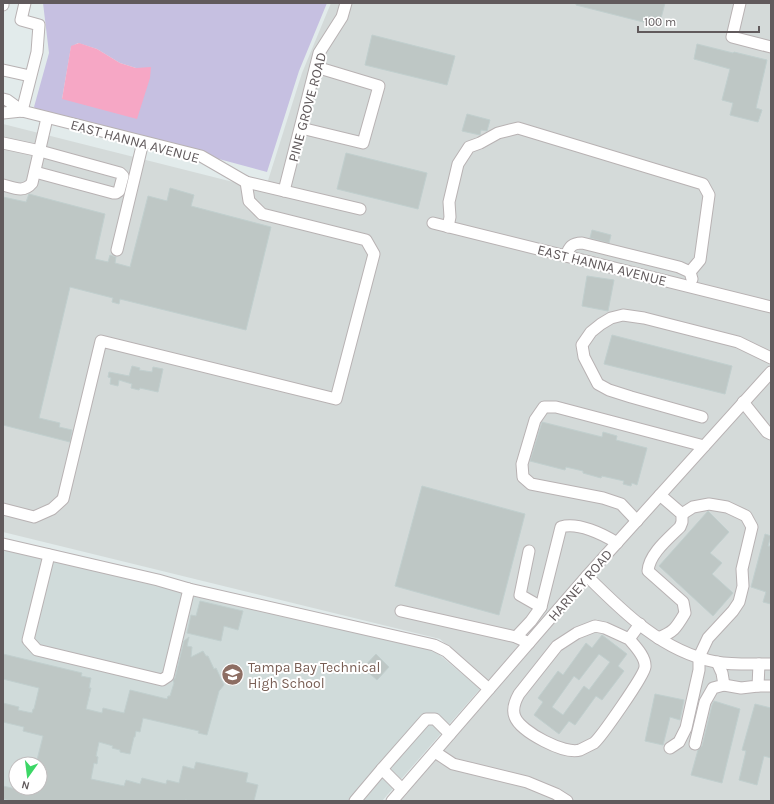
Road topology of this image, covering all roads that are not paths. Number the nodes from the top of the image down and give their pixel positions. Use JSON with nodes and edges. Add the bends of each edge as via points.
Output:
{"nodes":[{"id":1,"x":25,"y":3,"type":"edge"},
{"id":2,"x":346,"y":3,"type":"edge"},
{"id":3,"x":740,"y":3,"type":"edge"},
{"id":4,"x":771,"y":47,"type":"edge"},
{"id":5,"x":316,"y":67,"type":"junction"},
{"id":6,"x":3,"y":70,"type":"edge"},
{"id":7,"x":30,"y":76,"type":"junction"},
{"id":8,"x":3,"y":99,"type":"edge"},
{"id":9,"x":22,"y":111,"type":"junction"},
{"id":10,"x":3,"y":113,"type":"edge"},
{"id":11,"x":47,"y":118,"type":"junction"},
{"id":12,"x":301,"y":128,"type":"junction"},
{"id":13,"x":143,"y":142,"type":"junction"},
{"id":14,"x":3,"y":143,"type":"edge"},
{"id":15,"x":40,"y":151,"type":"junction"},
{"id":16,"x":35,"y":172,"type":"junction"},
{"id":17,"x":246,"y":182,"type":"junction"},
{"id":18,"x":3,"y":185,"type":"edge"},
{"id":19,"x":284,"y":191,"type":"junction"},
{"id":20,"x":360,"y":209,"type":"dead end"},
{"id":21,"x":433,"y":223,"type":"dead end"},
{"id":22,"x":448,"y":227,"type":"junction"},
{"id":23,"x":117,"y":250,"type":"dead end"},
{"id":24,"x":566,"y":256,"type":"junction"},
{"id":25,"x":690,"y":272,"type":"junction"},
{"id":26,"x":692,"y":287,"type":"junction"},
{"id":27,"x":771,"y":307,"type":"edge"},
{"id":28,"x":771,"y":358,"type":"edge"},
{"id":29,"x":771,"y":372,"type":"edge"},
{"id":30,"x":744,"y":402,"type":"junction"},
{"id":31,"x":702,"y":417,"type":"dead end"},
{"id":32,"x":771,"y":434,"type":"edge"},
{"id":33,"x":704,"y":446,"type":"junction"},
{"id":34,"x":660,"y":495,"type":"junction"},
{"id":35,"x":3,"y":509,"type":"edge"},
{"id":36,"x":682,"y":514,"type":"junction"},
{"id":37,"x":637,"y":521,"type":"junction"},
{"id":38,"x":617,"y":542,"type":"junction"},
{"id":39,"x":3,"y":544,"type":"edge"},
{"id":40,"x":529,"y":551,"type":"dead end"},
{"id":41,"x":48,"y":555,"type":"junction"},
{"id":42,"x":587,"y":576,"type":"junction"},
{"id":43,"x":189,"y":589,"type":"junction"},
{"id":44,"x":541,"y":606,"type":"junction"},
{"id":45,"x":401,"y":611,"type":"dead end"},
{"id":46,"x":640,"y":624,"type":"junction"},
{"id":47,"x":516,"y":637,"type":"junction"},
{"id":48,"x":658,"y":638,"type":"junction"},
{"id":49,"x":629,"y":639,"type":"junction"},
{"id":50,"x":529,"y":643,"type":"junction"},
{"id":51,"x":698,"y":658,"type":"junction"},
{"id":52,"x":717,"y":662,"type":"junction"},
{"id":53,"x":759,"y":664,"type":"junction"},
{"id":54,"x":771,"y":664,"type":"edge"},
{"id":55,"x":724,"y":684,"type":"junction"},
{"id":56,"x":758,"y":686,"type":"junction"},
{"id":57,"x":771,"y":686,"type":"edge"},
{"id":58,"x":489,"y":689,"type":"junction"},
{"id":59,"x":450,"y":734,"type":"junction"},
{"id":60,"x":695,"y":744,"type":"dead end"},
{"id":61,"x":670,"y":748,"type":"dead end"},
{"id":62,"x":435,"y":752,"type":"junction"},
{"id":63,"x":382,"y":769,"type":"junction"},
{"id":64,"x":402,"y":789,"type":"junction"},
{"id":65,"x":355,"y":801,"type":"edge"},
{"id":66,"x":392,"y":801,"type":"edge"},
{"id":67,"x":567,"y":801,"type":"edge"}],
"edges":[{"from":1,"to":7,"type":"street","via":[[21,20],[39,25],[37,52]]},
{"from":2,"to":5,"type":"street","name":"PINE GROVE ROAD","via":[[342,16],[319,53]]},
{"from":3,"to":4,"type":"street","via":[[732,37]]},
{"from":5,"to":12,"type":"street","name":"PINE GROVE ROAD"},
{"from":5,"to":12,"type":"street","via":[[379,86],[363,143]]},
{"from":6,"to":7,"type":"street"},
{"from":7,"to":9,"type":"street"},
{"from":8,"to":9,"type":"street","name":"EAST HANNA AVENUE"},
{"from":9,"to":10,"type":"street","name":"EAST HANNA AVENUE"},
{"from":9,"to":11,"type":"street","name":"EAST HANNA AVENUE"},
{"from":11,"to":13,"type":"street","name":"EAST HANNA AVENUE"},
{"from":11,"to":15,"type":"street"},
{"from":12,"to":19,"type":"street","name":"PINE GROVE ROAD"},
{"from":13,"to":17,"type":"street","name":"EAST HANNA AVENUE","via":[[200,156]]},
{"from":13,"to":23,"type":"street"},
{"from":14,"to":15,"type":"street"},
{"from":15,"to":16,"type":"street"},
{"from":15,"to":16,"type":"street","via":[[120,173],[123,176],[119,192],[113,193]]},
{"from":16,"to":18,"type":"street","via":[[29,187],[21,190]]},
{"from":17,"to":19,"type":"street","name":"EAST HANNA AVENUE"},
{"from":17,"to":35,"type":"street","via":[[249,201],[262,214],[366,240],[374,254],[336,398],[100,341],[63,499],[52,509],[34,517]]},
{"from":19,"to":20,"type":"street","name":"EAST HANNA AVENUE"},
{"from":21,"to":22,"type":"street","name":"EAST HANNA AVENUE"},
{"from":22,"to":24,"type":"street","name":"EAST HANNA AVENUE"},
{"from":22,"to":25,"type":"street","via":[[449,202],[458,164],[469,147],[498,133],[518,128],[703,184],[709,195],[700,260]]},
{"from":24,"to":25,"type":"street","via":[[571,246],[582,243]]},
{"from":24,"to":26,"type":"street","name":"EAST HANNA AVENUE"},
{"from":25,"to":26,"type":"street"},
{"from":26,"to":27,"type":"street","name":"EAST HANNA AVENUE"},
{"from":28,"to":31,"type":"street","via":[[738,342],[623,314],[601,324],[582,344],[584,357],[598,384],[631,398]]},
{"from":29,"to":30,"type":"street","name":"HARNEY ROAD"},
{"from":30,"to":32,"type":"street"},
{"from":30,"to":33,"type":"street","name":"HARNEY ROAD"},
{"from":33,"to":34,"type":"street","name":"HARNEY ROAD"},
{"from":33,"to":37,"type":"street","via":[[556,407],[544,407],[535,420],[522,464],[523,477],[531,484],[621,504]]},
{"from":34,"to":36,"type":"street"},
{"from":34,"to":37,"type":"street","name":"HARNEY ROAD"},
{"from":36,"to":48,"type":"street","via":[[680,527],[648,565],[648,570],[683,602],[685,614],[671,633]]},
{"from":36,"to":51,"type":"street","via":[[693,507],[709,504],[727,507],[746,516],[752,527],[742,569],[743,586],[739,602],[708,638]]},
{"from":37,"to":38,"type":"street","name":"HARNEY ROAD"},
{"from":38,"to":42,"type":"street","name":"HARNEY ROAD"},
{"from":38,"to":44,"type":"street","via":[[596,532],[568,525],[561,527]]},
{"from":39,"to":41,"type":"street"},
{"from":40,"to":44,"type":"street","via":[[520,595]]},
{"from":41,"to":43,"type":"street"},
{"from":41,"to":43,"type":"street","via":[[28,640],[37,650],[162,680],[168,676]]},
{"from":42,"to":46,"type":"street"},
{"from":42,"to":50,"type":"street","name":"HARNEY ROAD"},
{"from":43,"to":58,"type":"street","via":[[434,645],[446,651]]},
{"from":44,"to":47,"type":"street","via":[[532,622]]},
{"from":45,"to":47,"type":"street"},
{"from":46,"to":48,"type":"street"},
{"from":46,"to":49,"type":"street"},
{"from":47,"to":50,"type":"street"},
{"from":48,"to":51,"type":"street"},
{"from":49,"to":49,"type":"street","via":[[595,626],[577,633],[557,646],[514,703],[514,716],[518,723],[534,735],[560,748],[581,750],[594,742],[640,679],[645,667],[641,654]]},
{"from":50,"to":58,"type":"street","name":"HARNEY ROAD"},
{"from":51,"to":52,"type":"street"},
{"from":51,"to":61,"type":"street","via":[[699,670],[686,728],[679,742]]},
{"from":52,"to":53,"type":"street"},
{"from":52,"to":55,"type":"street"},
{"from":53,"to":54,"type":"street"},
{"from":53,"to":56,"type":"street"},
{"from":55,"to":56,"type":"street","via":[[741,688]]},
{"from":55,"to":60,"type":"street","via":[[713,688],[704,702]]},
{"from":56,"to":57,"type":"street"},
{"from":58,"to":59,"type":"street","name":"HARNEY ROAD"},
{"from":59,"to":62,"type":"street","name":"HARNEY ROAD"},
{"from":59,"to":63,"type":"street","via":[[435,719],[426,719]]},
{"from":62,"to":64,"type":"street","name":"HARNEY ROAD"},
{"from":62,"to":67,"type":"street","via":[[453,764],[526,782]]},
{"from":63,"to":64,"type":"street"},
{"from":63,"to":65,"type":"street"},
{"from":64,"to":66,"type":"street","name":"HARNEY ROAD"}]}
